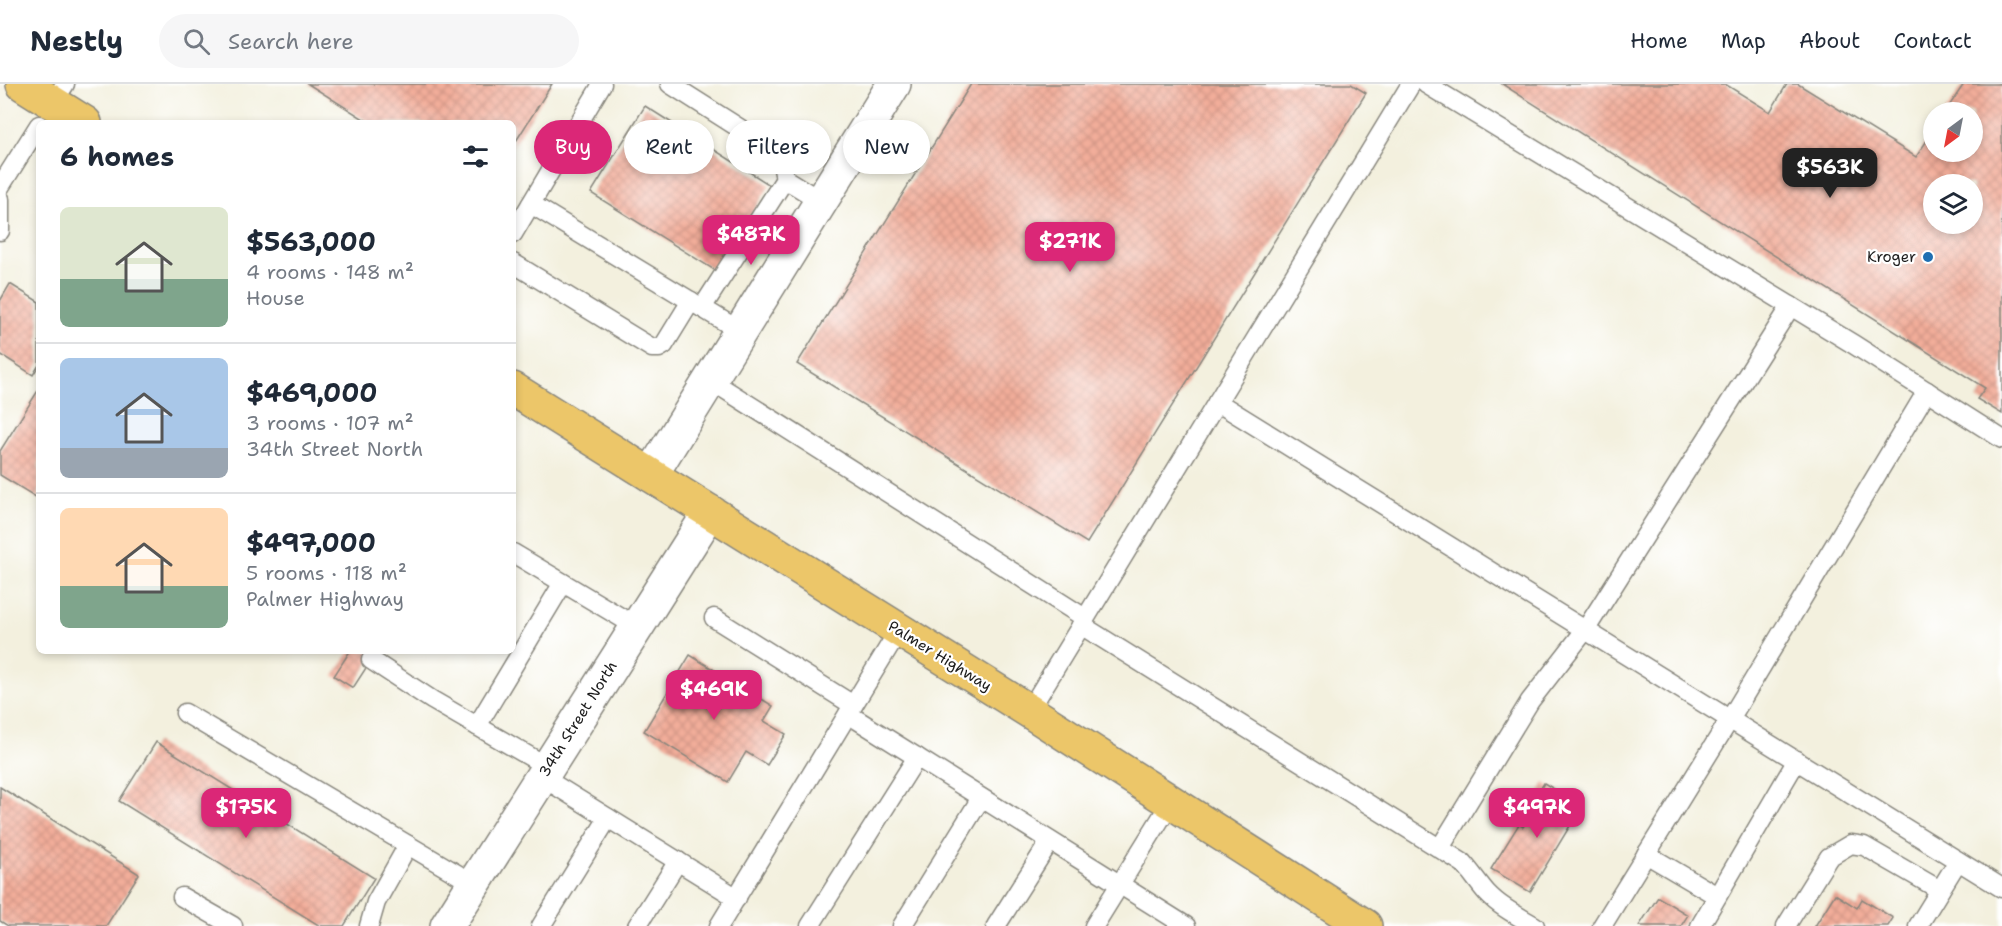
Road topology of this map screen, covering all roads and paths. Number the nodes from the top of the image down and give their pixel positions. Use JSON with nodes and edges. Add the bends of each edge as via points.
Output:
{"nodes":[{"id":1,"x":23,"y":84,"type":"edge"},
{"id":2,"x":602,"y":84,"type":"edge"},
{"id":3,"x":670,"y":84,"type":"edge"},
{"id":4,"x":894,"y":84,"type":"edge"},
{"id":5,"x":1411,"y":84,"type":"edge"},
{"id":6,"x":1426,"y":84,"type":"edge"},
{"id":7,"x":49,"y":109,"type":"edge"},
{"id":8,"x":77,"y":120,"type":"edge"},
{"id":9,"x":36,"y":130,"type":"edge"},
{"id":10,"x":785,"y":179,"type":"junction"},
{"id":11,"x":0,"y":187,"type":"edge"},
{"id":12,"x":0,"y":199,"type":"edge"},
{"id":13,"x":821,"y":201,"type":"junction"},
{"id":14,"x":531,"y":204,"type":"junction"},
{"id":15,"x":516,"y":229,"type":"edge"},
{"id":16,"x":0,"y":231,"type":"edge"},
{"id":17,"x":516,"y":265,"type":"edge"},
{"id":18,"x":697,"y":305,"type":"junction"},
{"id":19,"x":1791,"y":306,"type":"junction"},
{"id":20,"x":740,"y":331,"type":"junction"},
{"id":21,"x":710,"y":380,"type":"junction"},
{"id":22,"x":516,"y":391,"type":"edge"},
{"id":23,"x":1927,"y":391,"type":"junction"},
{"id":24,"x":1217,"y":402,"type":"junction"},
{"id":25,"x":2002,"y":439,"type":"edge"},
{"id":26,"x":651,"y":475,"type":"junction"},
{"id":27,"x":710,"y":512,"type":"junction"},
{"id":28,"x":516,"y":555,"type":"edge"},
{"id":29,"x":563,"y":583,"type":"junction"},
{"id":30,"x":714,"y":618,"type":"dead end"},
{"id":31,"x":1083,"y":622,"type":"junction"},
{"id":32,"x":637,"y":627,"type":"junction"},
{"id":33,"x":1586,"y":629,"type":"junction"},
{"id":34,"x":899,"y":630,"type":"junction"},
{"id":35,"x":371,"y":660,"type":"dead end"},
{"id":36,"x":851,"y":710,"type":"junction"},
{"id":37,"x":1029,"y":711,"type":"junction"},
{"id":38,"x":185,"y":713,"type":"dead end"},
{"id":39,"x":1730,"y":718,"type":"junction"},
{"id":40,"x":477,"y":726,"type":"junction"},
{"id":41,"x":917,"y":757,"type":"junction"},
{"id":42,"x":1797,"y":760,"type":"junction"},
{"id":43,"x":545,"y":772,"type":"junction"},
{"id":44,"x":981,"y":798,"type":"junction"},
{"id":45,"x":1171,"y":802,"type":"junction"},
{"id":46,"x":608,"y":818,"type":"junction"},
{"id":47,"x":1050,"y":841,"type":"junction"},
{"id":48,"x":408,"y":845,"type":"junction"},
{"id":49,"x":1440,"y":848,"type":"junction"},
{"id":50,"x":1646,"y":854,"type":"junction"},
{"id":51,"x":678,"y":861,"type":"junction"},
{"id":52,"x":1958,"y":861,"type":"junction"},
{"id":53,"x":474,"y":884,"type":"junction"},
{"id":54,"x":1119,"y":885,"type":"junction"},
{"id":55,"x":2002,"y":888,"type":"edge"},
{"id":56,"x":1940,"y":890,"type":"junction"},
{"id":57,"x":1717,"y":896,"type":"junction"},
{"id":58,"x":182,"y":897,"type":"dead end"},
{"id":59,"x":737,"y":898,"type":"junction"},
{"id":60,"x":233,"y":926,"type":"edge"},
{"id":61,"x":369,"y":926,"type":"edge"},
{"id":62,"x":447,"y":926,"type":"edge"},
{"id":63,"x":541,"y":926,"type":"edge"},
{"id":64,"x":637,"y":926,"type":"edge"},
{"id":65,"x":719,"y":926,"type":"edge"},
{"id":66,"x":810,"y":926,"type":"edge"},
{"id":67,"x":902,"y":926,"type":"edge"},
{"id":68,"x":996,"y":926,"type":"edge"},
{"id":69,"x":1094,"y":926,"type":"edge"},
{"id":70,"x":1186,"y":926,"type":"edge"},
{"id":71,"x":1365,"y":926,"type":"edge"},
{"id":72,"x":1535,"y":926,"type":"edge"},
{"id":73,"x":1602,"y":926,"type":"edge"},
{"id":74,"x":1700,"y":926,"type":"edge"},
{"id":75,"x":1786,"y":926,"type":"edge"},
{"id":76,"x":1918,"y":926,"type":"edge"}],
"edges":[{"from":1,"to":7,"type":"main road"},
{"from":2,"to":14,"type":"lane"},
{"from":3,"to":10,"type":"lane","via":[[780,154]]},
{"from":4,"to":13,"type":"street"},
{"from":5,"to":24,"type":"lane"},
{"from":6,"to":19,"type":"lane"},
{"from":7,"to":8,"type":"main road"},
{"from":9,"to":11,"type":"lane"},
{"from":10,"to":13,"type":"lane"},
{"from":10,"to":18,"type":"lane"},
{"from":12,"to":16,"type":"lane"},
{"from":13,"to":20,"type":"street"},
{"from":14,"to":15,"type":"lane"},
{"from":14,"to":18,"type":"lane"},
{"from":17,"to":18,"type":"lane","via":[[652,348],[664,345]]},
{"from":18,"to":20,"type":"lane"},
{"from":19,"to":23,"type":"lane"},
{"from":19,"to":33,"type":"lane"},
{"from":20,"to":21,"type":"street"},
{"from":21,"to":26,"type":"street"},
{"from":21,"to":31,"type":"lane"},
{"from":22,"to":26,"type":"main road","name":"Palmer Highway"},
{"from":23,"to":25,"type":"lane"},
{"from":23,"to":39,"type":"lane"},
{"from":24,"to":31,"type":"lane"},
{"from":24,"to":33,"type":"lane"},
{"from":26,"to":27,"type":"main road","name":"Palmer Highway"},
{"from":27,"to":32,"type":"street","name":"34th Street North"},
{"from":27,"to":34,"type":"main road","name":"Palmer Highway"},
{"from":28,"to":29,"type":"lane"},
{"from":29,"to":32,"type":"lane"},
{"from":29,"to":40,"type":"lane"},
{"from":30,"to":36,"type":"lane"},
{"from":31,"to":37,"type":"lane"},
{"from":31,"to":49,"type":"lane"},
{"from":32,"to":43,"type":"street","name":"34th Street North"},
{"from":33,"to":39,"type":"lane"},
{"from":33,"to":49,"type":"lane","via":[[1530,701]]},
{"from":34,"to":36,"type":"lane"},
{"from":34,"to":37,"type":"main road","name":"Palmer Highway"},
{"from":35,"to":40,"type":"lane"},
{"from":36,"to":41,"type":"lane"},
{"from":36,"to":59,"type":"lane"},
{"from":37,"to":45,"type":"main road","name":"Palmer Highway"},
{"from":38,"to":48,"type":"lane"},
{"from":39,"to":42,"type":"lane"},
{"from":39,"to":50,"type":"lane"},
{"from":40,"to":43,"type":"lane"},
{"from":41,"to":44,"type":"lane"},
{"from":41,"to":66,"type":"lane"},
{"from":42,"to":52,"type":"lane"},
{"from":42,"to":57,"type":"lane"},
{"from":43,"to":46,"type":"lane"},
{"from":43,"to":53,"type":"street","name":"34th Street North"},
{"from":44,"to":47,"type":"lane"},
{"from":44,"to":67,"type":"lane"},
{"from":45,"to":54,"type":"lane"},
{"from":45,"to":71,"type":"main road","name":"Palmer Highway"},
{"from":46,"to":51,"type":"lane"},
{"from":46,"to":63,"type":"lane"},
{"from":47,"to":54,"type":"lane"},
{"from":47,"to":68,"type":"lane"},
{"from":48,"to":53,"type":"lane"},
{"from":48,"to":61,"type":"lane","via":[[376,902]]},
{"from":49,"to":72,"type":"lane","via":[[1463,863],[1497,902]]},
{"from":50,"to":57,"type":"lane"},
{"from":50,"to":73,"type":"lane"},
{"from":51,"to":59,"type":"lane"},
{"from":51,"to":64,"type":"lane"},
{"from":52,"to":55,"type":"lane"},
{"from":52,"to":56,"type":"lane"},
{"from":53,"to":62,"type":"street","name":"34th Street North"},
{"from":54,"to":69,"type":"lane"},
{"from":54,"to":70,"type":"lane"},
{"from":56,"to":75,"type":"lane","via":[[1864,846],[1851,844],[1829,857]]},
{"from":56,"to":76,"type":"lane"},
{"from":57,"to":74,"type":"lane"},
{"from":58,"to":60,"type":"lane"},
{"from":59,"to":65,"type":"lane"}]}
